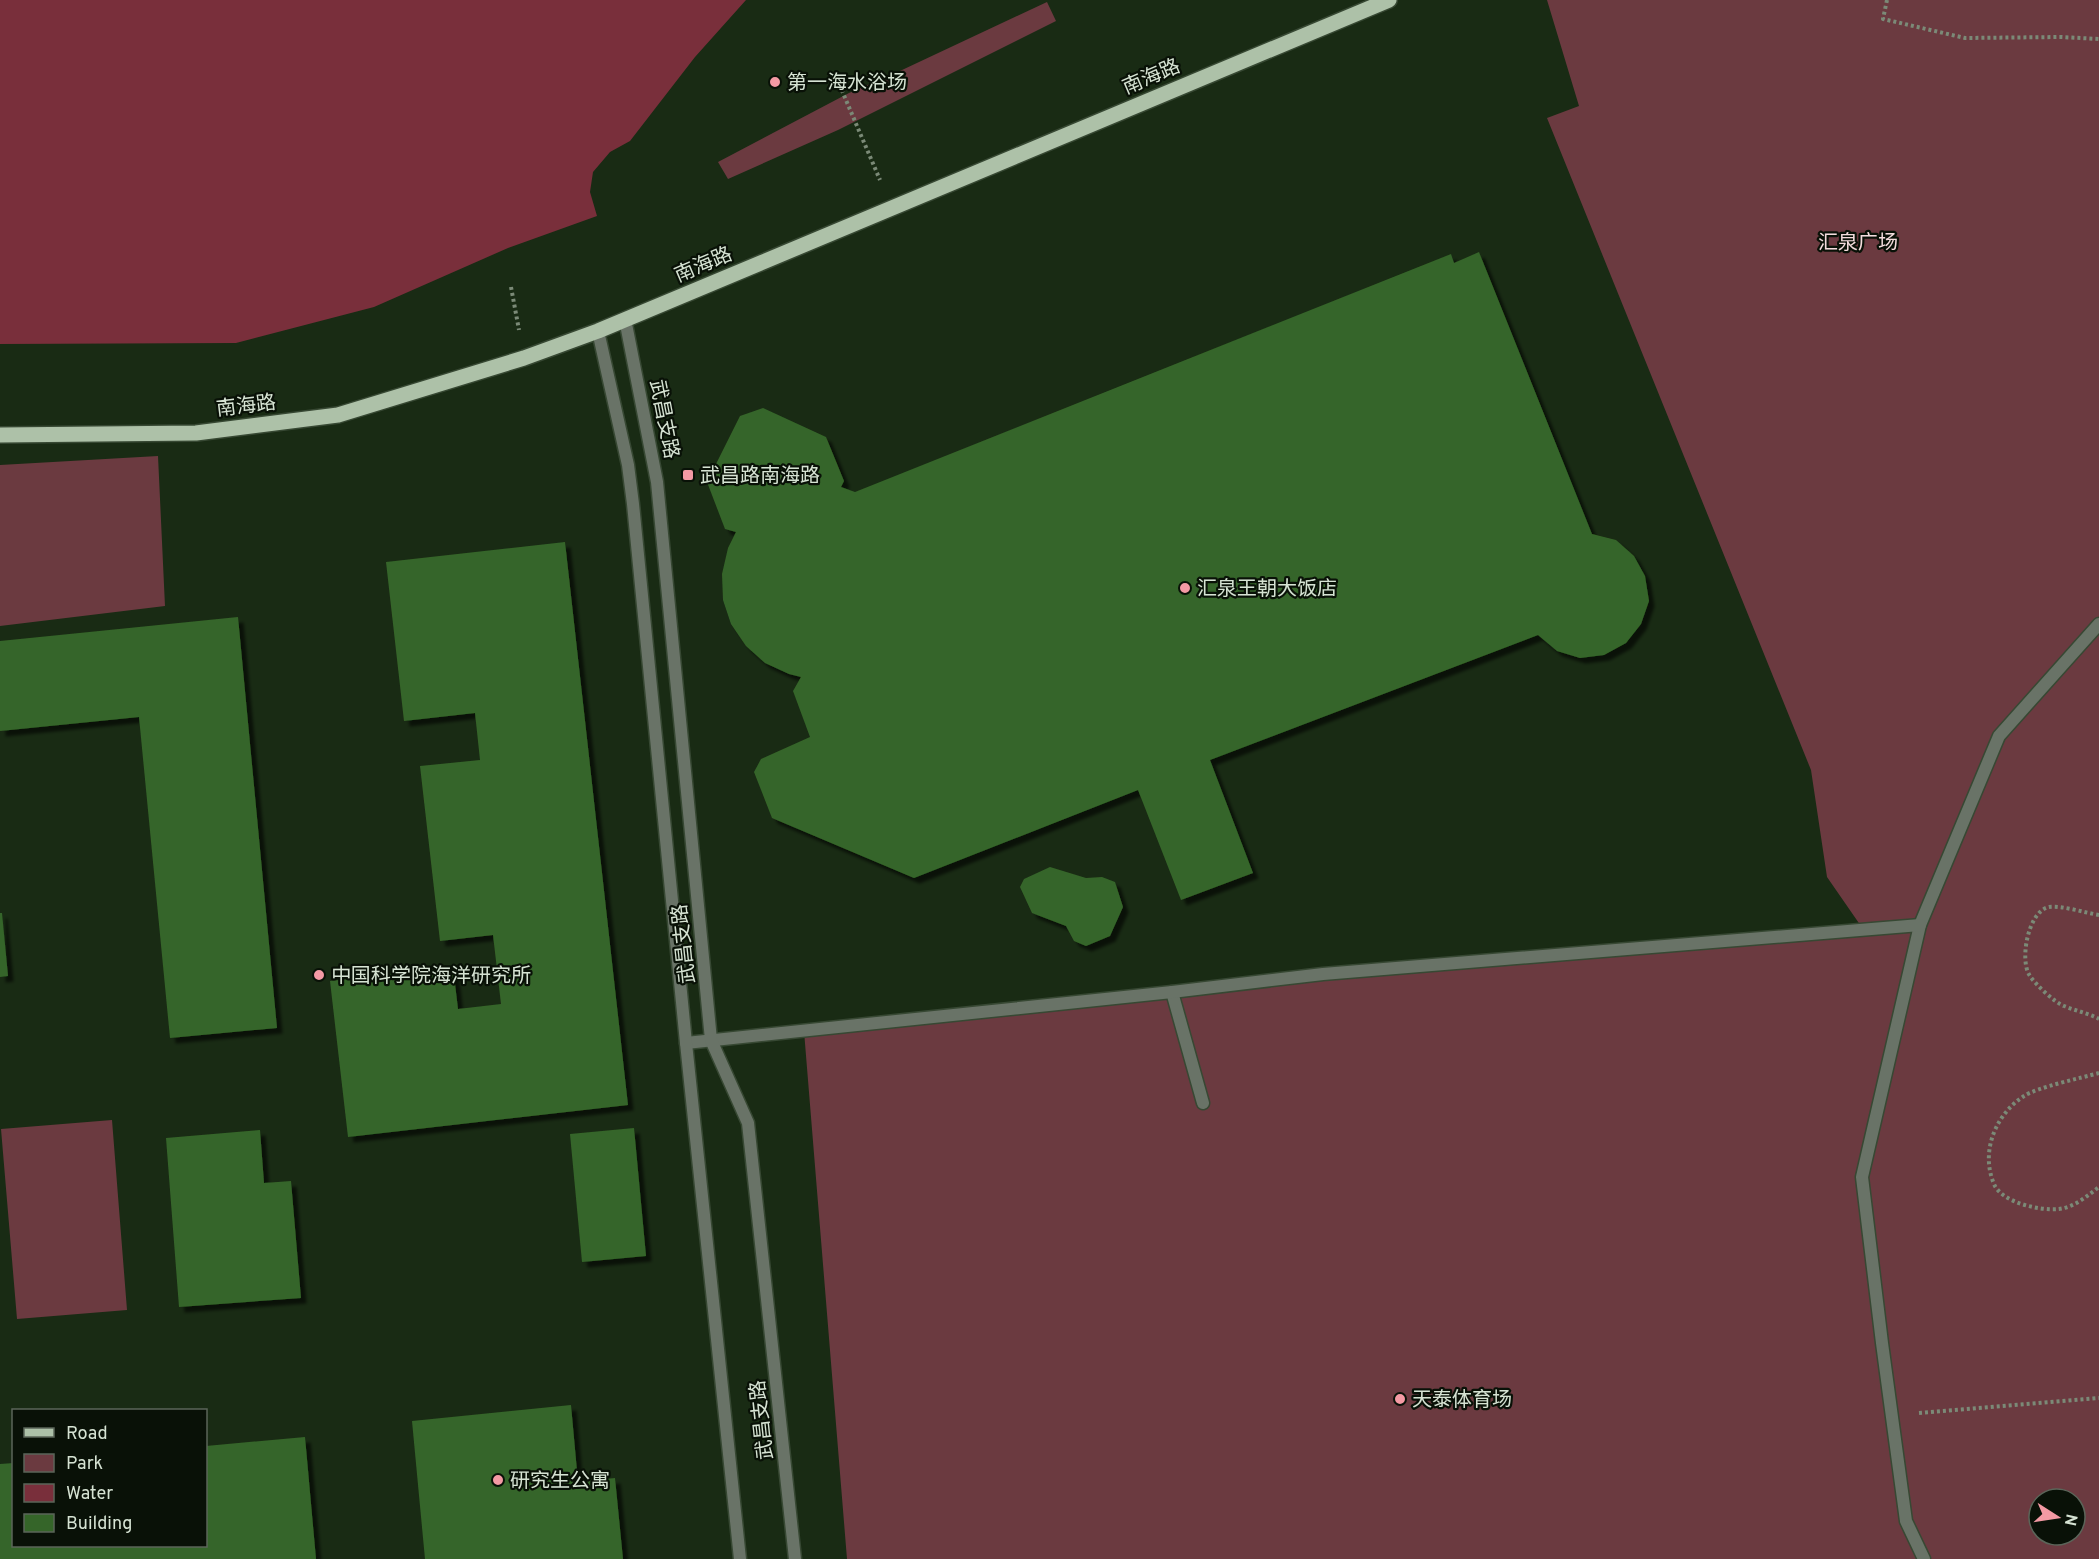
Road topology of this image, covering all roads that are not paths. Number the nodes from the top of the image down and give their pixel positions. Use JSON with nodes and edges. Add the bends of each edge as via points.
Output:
{"nodes":[{"id":1,"x":1389,"y":0,"type":"edge"},
{"id":2,"x":625,"y":319,"type":"junction"},
{"id":3,"x":598,"y":331,"type":"junction"},
{"id":4,"x":0,"y":435,"type":"edge"},
{"id":5,"x":2099,"y":624,"type":"edge"},
{"id":6,"x":1920,"y":925,"type":"junction"},
{"id":7,"x":1172,"y":992,"type":"junction"},
{"id":8,"x":711,"y":1040,"type":"junction"},
{"id":9,"x":686,"y":1042,"type":"junction"},
{"id":10,"x":1203,"y":1103,"type":"dead end"},
{"id":11,"x":741,"y":1559,"type":"edge"},
{"id":12,"x":795,"y":1559,"type":"edge"},
{"id":13,"x":1924,"y":1559,"type":"edge"}],
"edges":[{"from":1,"to":2,"type":"main road","name":"南海路"},
{"from":2,"to":3,"type":"main road","name":"南海路"},
{"from":2,"to":8,"type":"street","name":"武昌支路","via":[[657,482]]},
{"from":3,"to":4,"type":"main road","name":"南海路","via":[[338,415],[196,433]]},
{"from":3,"to":9,"type":"street","name":"武昌支路","via":[[633,504]]},
{"from":5,"to":6,"type":"street","via":[[1999,736]]},
{"from":6,"to":7,"type":"street","via":[[1323,974]]},
{"from":6,"to":13,"type":"street","via":[[1863,1177],[1906,1521]]},
{"from":7,"to":8,"type":"street"},
{"from":7,"to":10,"type":"street"},
{"from":8,"to":9,"type":"street"},
{"from":8,"to":12,"type":"street","name":"武昌支路","via":[[748,1123]]},
{"from":9,"to":11,"type":"street","name":"武昌支路"}]}
